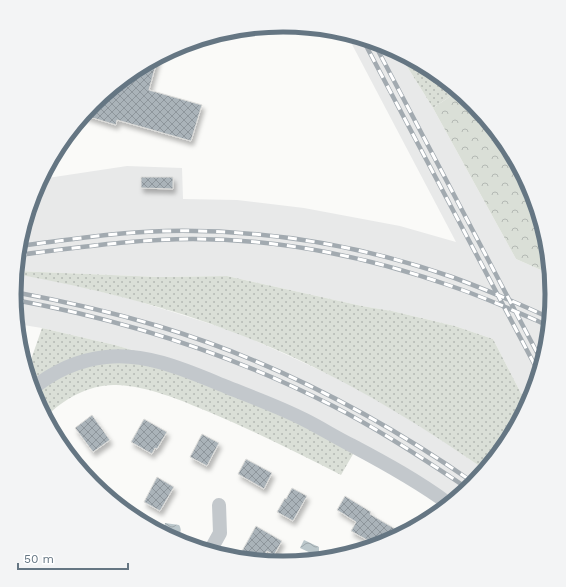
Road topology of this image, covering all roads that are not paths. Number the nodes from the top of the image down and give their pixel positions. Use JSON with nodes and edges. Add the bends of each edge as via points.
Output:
{"nodes":[{"id":1,"x":37,"y":384,"type":"edge"},
{"id":2,"x":443,"y":500,"type":"edge"},
{"id":3,"x":219,"y":505,"type":"dead end"},
{"id":4,"x":213,"y":546,"type":"edge"}],
"edges":[{"from":1,"to":2,"type":"street","via":[[58,370],[85,361],[106,357],[147,359],[191,373],[305,420],[388,464]]},
{"from":3,"to":4,"type":"street","via":[[220,533]]}]}
